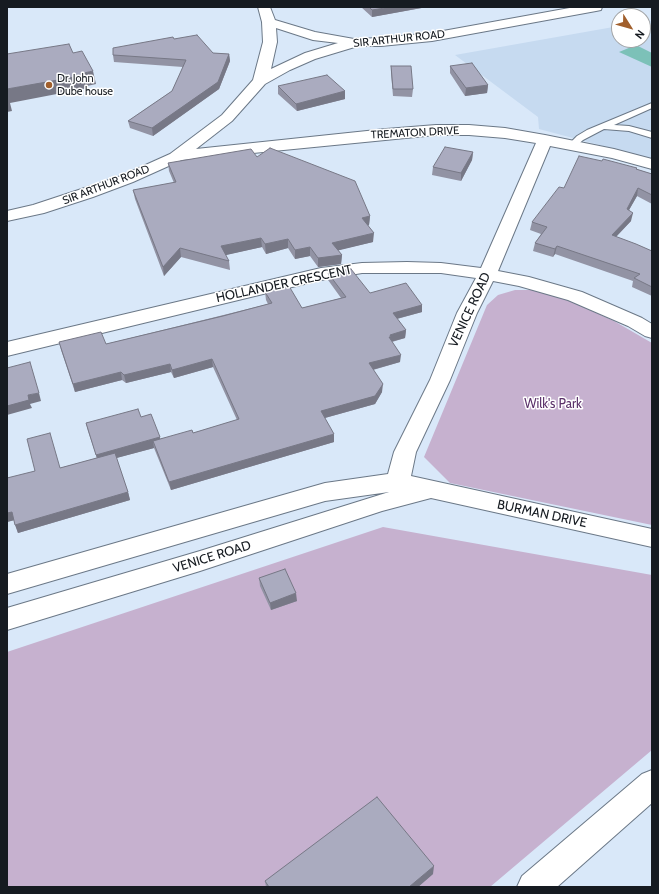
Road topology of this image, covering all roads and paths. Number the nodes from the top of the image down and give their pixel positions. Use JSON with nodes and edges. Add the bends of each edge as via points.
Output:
{"nodes":[{"id":1,"x":264,"y":7,"type":"edge"},
{"id":2,"x":596,"y":7,"type":"edge"},
{"id":3,"x":269,"y":22,"type":"junction"},
{"id":4,"x":357,"y":42,"type":"junction"},
{"id":5,"x":260,"y":81,"type":"junction"},
{"id":6,"x":652,"y":105,"type":"edge"},
{"id":7,"x":602,"y":126,"type":"junction"},
{"id":8,"x":652,"y":135,"type":"edge"},
{"id":9,"x":545,"y":140,"type":"junction"},
{"id":10,"x":572,"y":146,"type":"junction"},
{"id":11,"x":176,"y":157,"type":"junction"},
{"id":12,"x":652,"y":164,"type":"edge"},
{"id":13,"x":7,"y":216,"type":"edge"},
{"id":14,"x":487,"y":274,"type":"junction"},
{"id":15,"x":652,"y":332,"type":"edge"},
{"id":16,"x":7,"y":349,"type":"edge"},
{"id":17,"x":400,"y":489,"type":"junction"},
{"id":18,"x":192,"y":530,"type":"junction"},
{"id":19,"x":652,"y":538,"type":"edge"},
{"id":20,"x":200,"y":561,"type":"junction"},
{"id":21,"x":7,"y":584,"type":"edge"},
{"id":22,"x":7,"y":619,"type":"edge"},
{"id":23,"x":652,"y":784,"type":"edge"},
{"id":24,"x":533,"y":887,"type":"edge"}],
"edges":[{"from":1,"to":3,"type":"street"},
{"from":2,"to":4,"type":"street","name":"SIR ARTHUR ROAD","via":[[432,37]]},
{"from":3,"to":4,"type":"street","via":[[313,36]]},
{"from":3,"to":5,"type":"street","via":[[270,42]]},
{"from":4,"to":5,"type":"street","name":"SIR ARTHUR ROAD","via":[[310,56]]},
{"from":5,"to":11,"type":"street","name":"SIR ARTHUR ROAD","via":[[227,118]]},
{"from":6,"to":7,"type":"lane"},
{"from":7,"to":8,"type":"lane"},
{"from":7,"to":10,"type":"lane","via":[[580,138]]},
{"from":9,"to":10,"type":"street","name":"TREMATON DRIVE"},
{"from":9,"to":11,"type":"street","name":"TREMATON DRIVE","via":[[469,130],[436,130]]},
{"from":9,"to":14,"type":"street","name":"VENICE ROAD"},
{"from":10,"to":12,"type":"street","name":"TREMATON DRIVE"},
{"from":11,"to":13,"type":"street","name":"SIR ARTHUR ROAD","via":[[87,194]]},
{"from":14,"to":15,"type":"street","name":"HOLLANDER CRESCENT","via":[[548,287],[575,296]]},
{"from":14,"to":16,"type":"street","name":"HOLLANDER CRESCENT","via":[[407,267],[362,268],[328,273]]},
{"from":14,"to":17,"type":"street","name":"VENICE ROAD","via":[[467,313],[440,380],[406,452],[400,468]]},
{"from":17,"to":18,"type":"street","via":[[325,492]]},
{"from":17,"to":19,"type":"street","name":"BURMAN DRIVE","via":[[432,490]]},
{"from":17,"to":20,"type":"street","name":"VENICE ROAD"},
{"from":18,"to":20,"type":"street"},
{"from":18,"to":21,"type":"street"},
{"from":20,"to":22,"type":"street","name":"VENICE ROAD"},
{"from":23,"to":24,"type":"street"}]}
